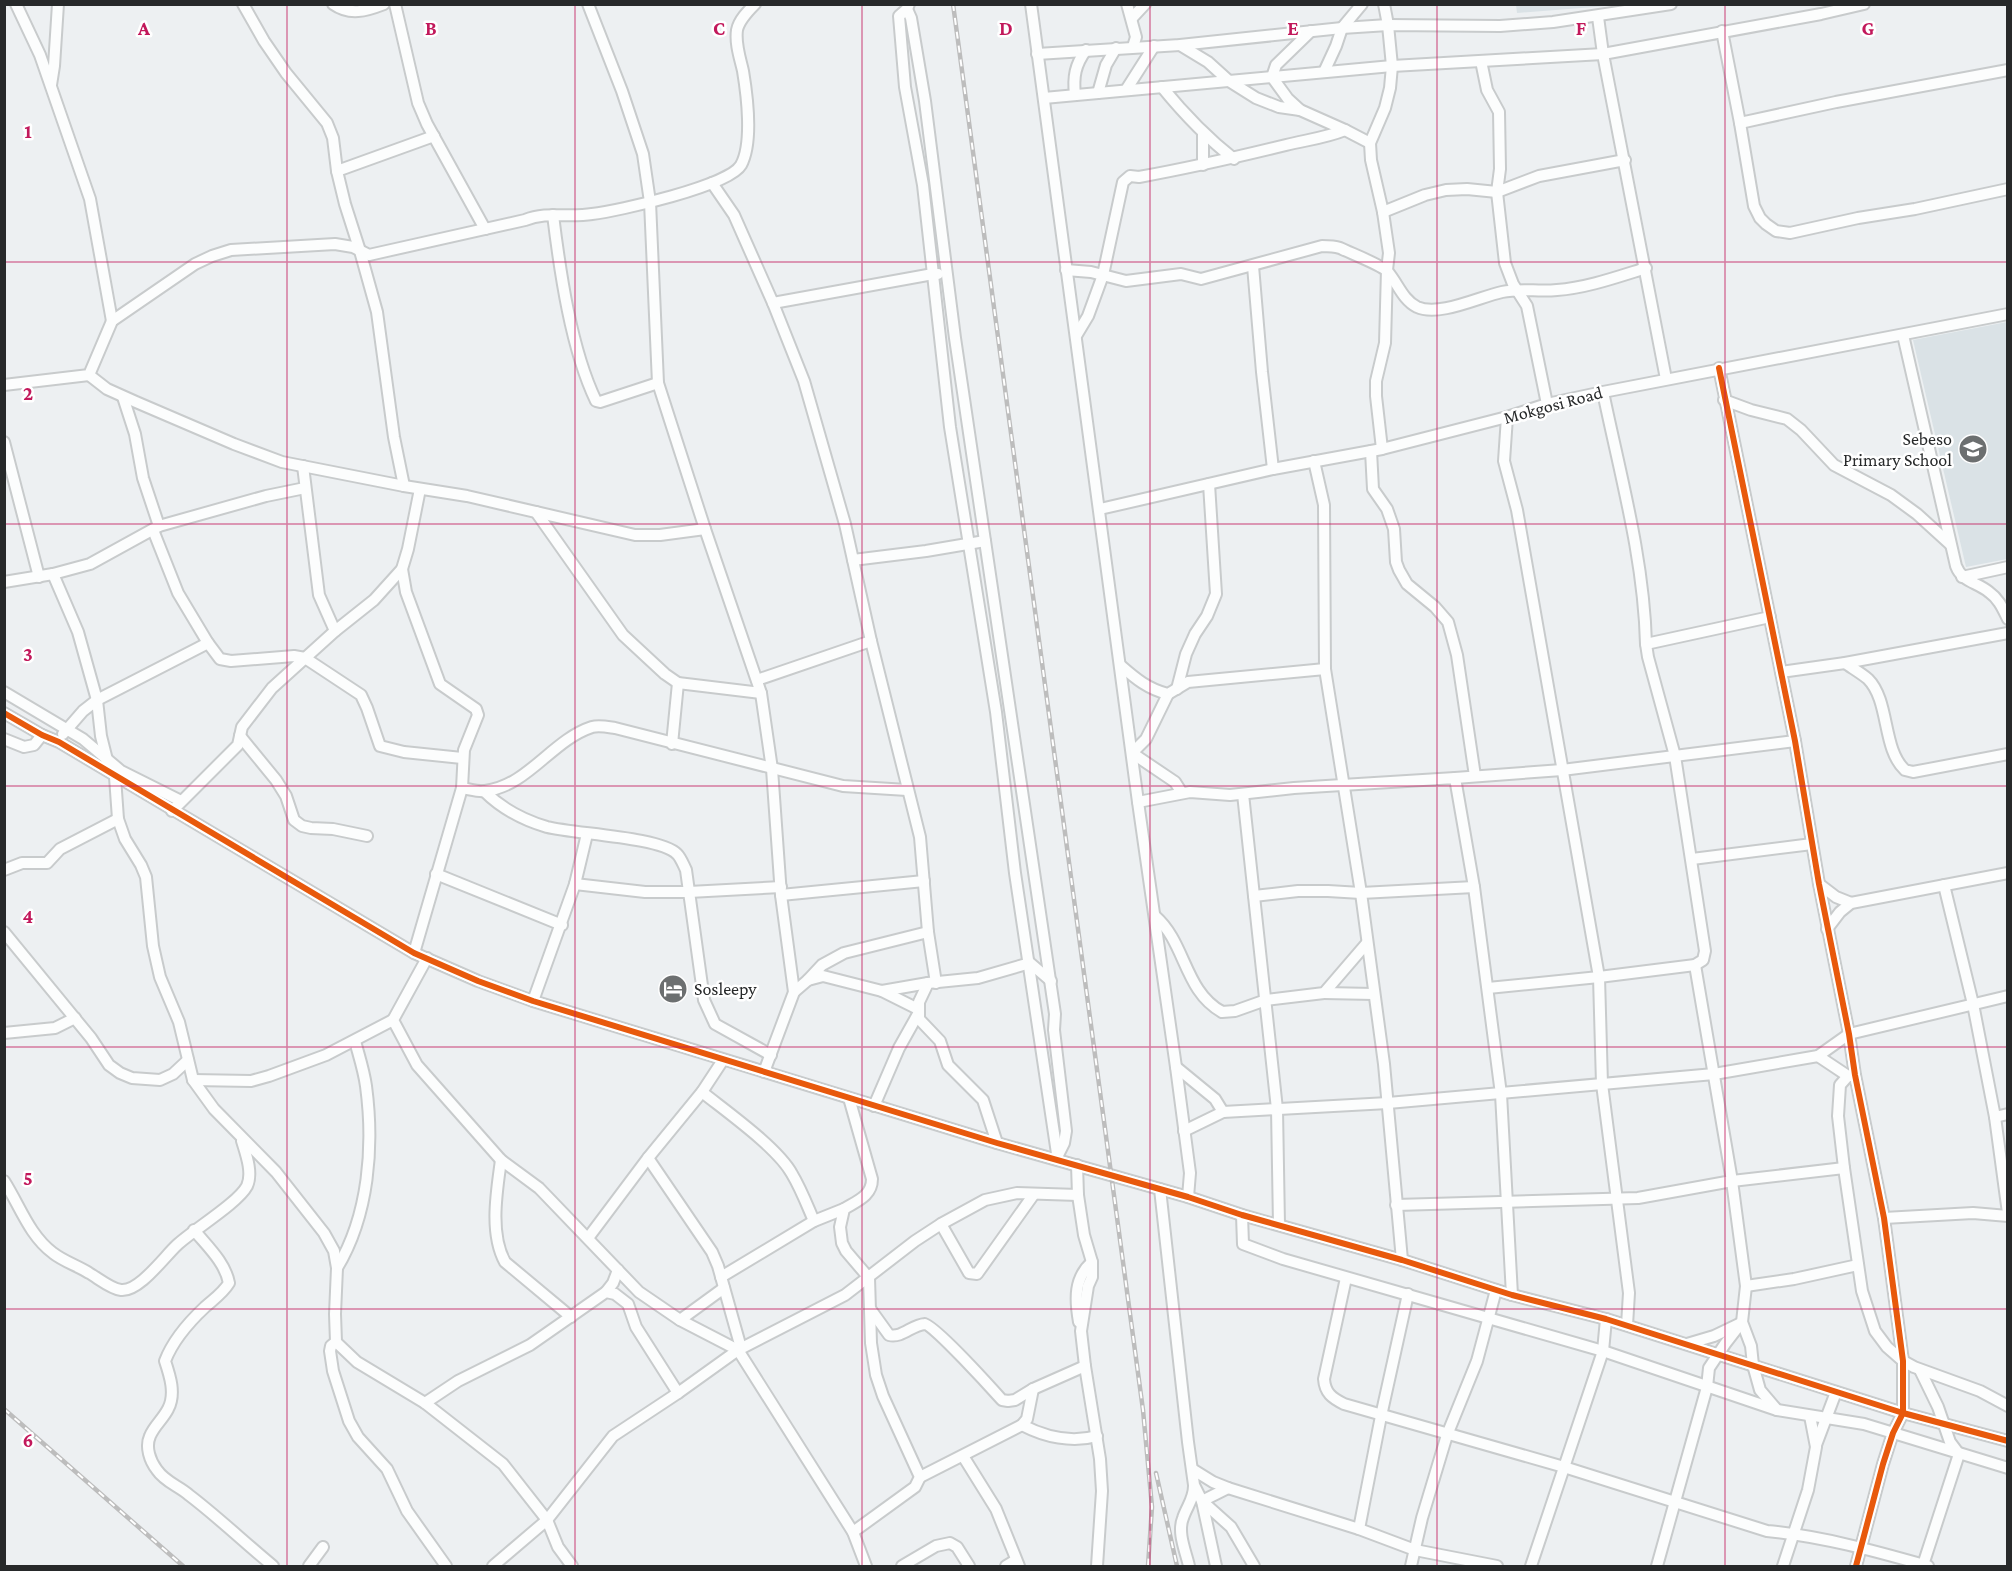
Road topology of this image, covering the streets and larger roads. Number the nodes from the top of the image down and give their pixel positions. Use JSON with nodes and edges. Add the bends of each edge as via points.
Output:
{"nodes":[{"id":1,"x":16,"y":4,"type":"edge"},
{"id":2,"x":58,"y":4,"type":"edge"},
{"id":3,"x":333,"y":4,"type":"edge"},
{"id":4,"x":384,"y":4,"type":"edge"},
{"id":5,"x":395,"y":4,"type":"edge"},
{"id":6,"x":588,"y":4,"type":"edge"},
{"id":7,"x":755,"y":4,"type":"edge"},
{"id":8,"x":1031,"y":4,"type":"edge"},
{"id":9,"x":1127,"y":4,"type":"edge"},
{"id":10,"x":1145,"y":4,"type":"edge"},
{"id":11,"x":1362,"y":4,"type":"edge"},
{"id":12,"x":1384,"y":4,"type":"edge"},
{"id":13,"x":1671,"y":4,"type":"edge"},
{"id":14,"x":1864,"y":4,"type":"edge"},
{"id":15,"x":247,"y":5,"type":"edge"},
{"id":16,"x":908,"y":7,"type":"edge"},
{"id":17,"x":1598,"y":17,"type":"junction"},
{"id":18,"x":1132,"y":18,"type":"junction"},
{"id":19,"x":1388,"y":25,"type":"junction"},
{"id":20,"x":1342,"y":28,"type":"junction"},
{"id":21,"x":1311,"y":31,"type":"junction"},
{"id":22,"x":1722,"y":31,"type":"junction"},
{"id":23,"x":1180,"y":45,"type":"junction"},
{"id":24,"x":1154,"y":46,"type":"junction"},
{"id":25,"x":1133,"y":47,"type":"junction"},
{"id":26,"x":1116,"y":48,"type":"junction"},
{"id":27,"x":1086,"y":50,"type":"junction"},
{"id":28,"x":1037,"y":54,"type":"junction"},
{"id":29,"x":1603,"y":54,"type":"junction"},
{"id":30,"x":1481,"y":61,"type":"junction"},
{"id":31,"x":1392,"y":66,"type":"junction"},
{"id":32,"x":2007,"y":70,"type":"edge"},
{"id":33,"x":1324,"y":72,"type":"junction"},
{"id":34,"x":1272,"y":76,"type":"junction"},
{"id":35,"x":1229,"y":81,"type":"junction"},
{"id":36,"x":51,"y":85,"type":"junction"},
{"id":37,"x":1162,"y":87,"type":"junction"},
{"id":38,"x":1126,"y":90,"type":"junction"},
{"id":39,"x":1098,"y":93,"type":"junction"},
{"id":40,"x":1075,"y":95,"type":"junction"},
{"id":41,"x":1044,"y":98,"type":"junction"},
{"id":42,"x":1300,"y":110,"type":"junction"},
{"id":43,"x":1740,"y":123,"type":"junction"},
{"id":44,"x":1345,"y":130,"type":"junction"},
{"id":45,"x":1203,"y":133,"type":"junction"},
{"id":46,"x":434,"y":136,"type":"junction"},
{"id":47,"x":1370,"y":143,"type":"junction"},
{"id":48,"x":1234,"y":159,"type":"junction"},
{"id":49,"x":1625,"y":160,"type":"junction"},
{"id":50,"x":1203,"y":165,"type":"junction"},
{"id":51,"x":337,"y":171,"type":"junction"},
{"id":52,"x":712,"y":183,"type":"junction"},
{"id":53,"x":2005,"y":191,"type":"edge"},
{"id":54,"x":1497,"y":192,"type":"junction"},
{"id":55,"x":650,"y":202,"type":"junction"},
{"id":56,"x":1383,"y":212,"type":"junction"},
{"id":57,"x":553,"y":215,"type":"junction"},
{"id":58,"x":485,"y":229,"type":"junction"},
{"id":59,"x":360,"y":251,"type":"junction"},
{"id":60,"x":1254,"y":266,"type":"junction"},
{"id":61,"x":1646,"y":268,"type":"junction"},
{"id":62,"x":1066,"y":270,"type":"junction"},
{"id":63,"x":1387,"y":270,"type":"junction"},
{"id":64,"x":933,"y":274,"type":"junction"},
{"id":65,"x":1103,"y":275,"type":"junction"},
{"id":66,"x":947,"y":276,"type":"junction"},
{"id":67,"x":1517,"y":290,"type":"junction"},
{"id":68,"x":773,"y":303,"type":"junction"},
{"id":69,"x":2007,"y":314,"type":"edge"},
{"id":70,"x":112,"y":321,"type":"junction"},
{"id":71,"x":1903,"y":335,"type":"junction"},
{"id":72,"x":1076,"y":336,"type":"junction"},
{"id":73,"x":1719,"y":368,"type":"junction"},
{"id":74,"x":89,"y":375,"type":"junction"},
{"id":75,"x":1666,"y":379,"type":"junction"},
{"id":76,"x":658,"y":383,"type":"junction"},
{"id":77,"x":4,"y":385,"type":"edge"},
{"id":78,"x":1603,"y":392,"type":"junction"},
{"id":79,"x":123,"y":397,"type":"junction"},
{"id":80,"x":1724,"y":400,"type":"junction"},
{"id":81,"x":1547,"y":404,"type":"junction"},
{"id":82,"x":1507,"y":417,"type":"junction"},
{"id":83,"x":4,"y":442,"type":"edge"},
{"id":84,"x":1376,"y":450,"type":"junction"},
{"id":85,"x":1314,"y":461,"type":"junction"},
{"id":86,"x":303,"y":466,"type":"junction"},
{"id":87,"x":1273,"y":470,"type":"junction"},
{"id":88,"x":1209,"y":484,"type":"junction"},
{"id":89,"x":404,"y":486,"type":"junction"},
{"id":90,"x":305,"y":488,"type":"junction"},
{"id":91,"x":420,"y":489,"type":"junction"},
{"id":92,"x":1100,"y":509,"type":"junction"},
{"id":93,"x":536,"y":512,"type":"junction"},
{"id":94,"x":156,"y":528,"type":"junction"},
{"id":95,"x":705,"y":529,"type":"junction"},
{"id":96,"x":985,"y":541,"type":"junction"},
{"id":97,"x":968,"y":544,"type":"junction"},
{"id":98,"x":1950,"y":544,"type":"junction"},
{"id":99,"x":853,"y":560,"type":"junction"},
{"id":100,"x":2007,"y":567,"type":"edge"},
{"id":101,"x":402,"y":569,"type":"junction"},
{"id":102,"x":53,"y":574,"type":"junction"},
{"id":103,"x":39,"y":577,"type":"junction"},
{"id":104,"x":1962,"y":578,"type":"junction"},
{"id":105,"x":4,"y":582,"type":"edge"},
{"id":106,"x":1770,"y":617,"type":"junction"},
{"id":107,"x":2007,"y":619,"type":"edge"},
{"id":108,"x":335,"y":631,"type":"junction"},
{"id":109,"x":2007,"y":633,"type":"edge"},
{"id":110,"x":871,"y":641,"type":"junction"},
{"id":111,"x":208,"y":643,"type":"junction"},
{"id":112,"x":1646,"y":644,"type":"junction"},
{"id":113,"x":305,"y":658,"type":"junction"},
{"id":114,"x":1845,"y":663,"type":"junction"},
{"id":115,"x":1120,"y":665,"type":"junction"},
{"id":116,"x":1325,"y":669,"type":"junction"},
{"id":117,"x":1781,"y":672,"type":"junction"},
{"id":118,"x":757,"y":680,"type":"junction"},
{"id":119,"x":678,"y":683,"type":"junction"},
{"id":120,"x":1173,"y":691,"type":"junction"},
{"id":121,"x":4,"y":692,"type":"edge"},
{"id":122,"x":761,"y":693,"type":"junction"},
{"id":123,"x":97,"y":700,"type":"junction"},
{"id":124,"x":4,"y":714,"type":"edge"},
{"id":125,"x":65,"y":729,"type":"junction"},
{"id":126,"x":42,"y":735,"type":"junction"},
{"id":127,"x":240,"y":736,"type":"junction"},
{"id":128,"x":4,"y":738,"type":"edge"},
{"id":129,"x":1795,"y":741,"type":"junction"},
{"id":130,"x":58,"y":742,"type":"junction"},
{"id":131,"x":672,"y":744,"type":"junction"},
{"id":132,"x":1132,"y":753,"type":"junction"},
{"id":133,"x":2007,"y":754,"type":"edge"},
{"id":134,"x":1675,"y":756,"type":"junction"},
{"id":135,"x":462,"y":758,"type":"junction"},
{"id":136,"x":107,"y":760,"type":"junction"},
{"id":137,"x":772,"y":769,"type":"junction"},
{"id":138,"x":1562,"y":770,"type":"junction"},
{"id":139,"x":1475,"y":776,"type":"junction"},
{"id":140,"x":115,"y":777,"type":"junction"},
{"id":141,"x":1455,"y":778,"type":"junction"},
{"id":142,"x":1345,"y":785,"type":"junction"},
{"id":143,"x":462,"y":788,"type":"junction"},
{"id":144,"x":907,"y":790,"type":"junction"},
{"id":145,"x":484,"y":791,"type":"junction"},
{"id":146,"x":1182,"y":793,"type":"junction"},
{"id":147,"x":1243,"y":794,"type":"junction"},
{"id":148,"x":181,"y":801,"type":"junction"},
{"id":149,"x":1138,"y":802,"type":"junction"},
{"id":150,"x":172,"y":811,"type":"junction"},
{"id":151,"x":118,"y":819,"type":"junction"},
{"id":152,"x":587,"y":834,"type":"junction"},
{"id":153,"x":367,"y":836,"type":"dead end"},
{"id":154,"x":1812,"y":844,"type":"junction"},
{"id":155,"x":1692,"y":859,"type":"junction"},
{"id":156,"x":4,"y":870,"type":"edge"},
{"id":157,"x":2007,"y":873,"type":"edge"},
{"id":158,"x":436,"y":874,"type":"junction"},
{"id":159,"x":924,"y":881,"type":"junction"},
{"id":160,"x":575,"y":884,"type":"junction"},
{"id":161,"x":1819,"y":885,"type":"junction"},
{"id":162,"x":1944,"y":885,"type":"junction"},
{"id":163,"x":1474,"y":887,"type":"junction"},
{"id":164,"x":781,"y":891,"type":"junction"},
{"id":165,"x":689,"y":892,"type":"junction"},
{"id":166,"x":1361,"y":893,"type":"junction"},
{"id":167,"x":1254,"y":897,"type":"junction"},
{"id":168,"x":1851,"y":903,"type":"junction"},
{"id":169,"x":1155,"y":916,"type":"junction"},
{"id":170,"x":562,"y":925,"type":"junction"},
{"id":171,"x":1827,"y":929,"type":"junction"},
{"id":172,"x":4,"y":932,"type":"edge"},
{"id":173,"x":928,"y":932,"type":"junction"},
{"id":174,"x":1367,"y":943,"type":"junction"},
{"id":175,"x":414,"y":952,"type":"junction"},
{"id":176,"x":427,"y":958,"type":"junction"},
{"id":177,"x":1030,"y":963,"type":"junction"},
{"id":178,"x":1695,"y":965,"type":"junction"},
{"id":179,"x":1599,"y":977,"type":"junction"},
{"id":180,"x":808,"y":980,"type":"junction"},
{"id":181,"x":1051,"y":981,"type":"junction"},
{"id":182,"x":932,"y":983,"type":"junction"},
{"id":183,"x":1488,"y":988,"type":"junction"},
{"id":184,"x":882,"y":991,"type":"junction"},
{"id":185,"x":794,"y":992,"type":"junction"},
{"id":186,"x":1324,"y":993,"type":"junction"},
{"id":187,"x":1374,"y":994,"type":"junction"},
{"id":188,"x":2007,"y":996,"type":"edge"},
{"id":189,"x":1266,"y":1000,"type":"junction"},
{"id":190,"x":533,"y":1001,"type":"junction"},
{"id":191,"x":1973,"y":1004,"type":"junction"},
{"id":192,"x":918,"y":1012,"type":"junction"},
{"id":193,"x":75,"y":1018,"type":"junction"},
{"id":194,"x":393,"y":1020,"type":"junction"},
{"id":195,"x":4,"y":1033,"type":"edge"},
{"id":196,"x":1849,"y":1034,"type":"junction"},
{"id":197,"x":355,"y":1041,"type":"junction"},
{"id":198,"x":771,"y":1054,"type":"junction"},
{"id":199,"x":1818,"y":1056,"type":"junction"},
{"id":200,"x":188,"y":1060,"type":"junction"},
{"id":201,"x":723,"y":1060,"type":"junction"},
{"id":202,"x":1176,"y":1067,"type":"junction"},
{"id":203,"x":764,"y":1072,"type":"junction"},
{"id":204,"x":1714,"y":1074,"type":"junction"},
{"id":205,"x":1852,"y":1076,"type":"junction"},
{"id":206,"x":193,"y":1080,"type":"junction"},
{"id":207,"x":1602,"y":1084,"type":"junction"},
{"id":208,"x":702,"y":1092,"type":"junction"},
{"id":209,"x":1501,"y":1094,"type":"junction"},
{"id":210,"x":849,"y":1098,"type":"junction"},
{"id":211,"x":1388,"y":1103,"type":"junction"},
{"id":212,"x":874,"y":1106,"type":"junction"},
{"id":213,"x":1277,"y":1109,"type":"junction"},
{"id":214,"x":1223,"y":1112,"type":"junction"},
{"id":215,"x":2007,"y":1114,"type":"edge"},
{"id":216,"x":1995,"y":1117,"type":"junction"},
{"id":217,"x":1184,"y":1131,"type":"junction"},
{"id":218,"x":242,"y":1138,"type":"junction"},
{"id":219,"x":997,"y":1143,"type":"junction"},
{"id":220,"x":648,"y":1158,"type":"junction"},
{"id":221,"x":1058,"y":1158,"type":"junction"},
{"id":222,"x":501,"y":1160,"type":"junction"},
{"id":223,"x":1077,"y":1165,"type":"junction"},
{"id":224,"x":1844,"y":1168,"type":"junction"},
{"id":225,"x":4,"y":1181,"type":"edge"},
{"id":226,"x":1732,"y":1181,"type":"junction"},
{"id":227,"x":1160,"y":1189,"type":"junction"},
{"id":228,"x":1034,"y":1194,"type":"junction"},
{"id":229,"x":1078,"y":1195,"type":"junction"},
{"id":230,"x":1188,"y":1197,"type":"junction"},
{"id":231,"x":1618,"y":1199,"type":"junction"},
{"id":232,"x":1508,"y":1201,"type":"junction"},
{"id":233,"x":1396,"y":1205,"type":"junction"},
{"id":234,"x":844,"y":1209,"type":"junction"},
{"id":235,"x":2007,"y":1214,"type":"edge"},
{"id":236,"x":1242,"y":1215,"type":"junction"},
{"id":237,"x":1884,"y":1218,"type":"junction"},
{"id":238,"x":814,"y":1221,"type":"junction"},
{"id":239,"x":941,"y":1224,"type":"junction"},
{"id":240,"x":1280,"y":1225,"type":"junction"},
{"id":241,"x":194,"y":1230,"type":"junction"},
{"id":242,"x":588,"y":1238,"type":"junction"},
{"id":243,"x":1402,"y":1260,"type":"junction"},
{"id":244,"x":1858,"y":1265,"type":"junction"},
{"id":245,"x":337,"y":1268,"type":"junction"},
{"id":246,"x":618,"y":1269,"type":"junction"},
{"id":247,"x":869,"y":1278,"type":"junction"},
{"id":248,"x":1346,"y":1278,"type":"junction"},
{"id":249,"x":722,"y":1282,"type":"junction"},
{"id":250,"x":1746,"y":1286,"type":"junction"},
{"id":251,"x":1496,"y":1290,"type":"junction"},
{"id":252,"x":606,"y":1292,"type":"junction"},
{"id":253,"x":639,"y":1292,"type":"junction"},
{"id":254,"x":1408,"y":1294,"type":"junction"},
{"id":255,"x":1512,"y":1295,"type":"junction"},
{"id":256,"x":628,"y":1304,"type":"junction"},
{"id":257,"x":871,"y":1310,"type":"junction"},
{"id":258,"x":571,"y":1317,"type":"junction"},
{"id":259,"x":1488,"y":1317,"type":"junction"},
{"id":260,"x":1606,"y":1319,"type":"junction"},
{"id":261,"x":680,"y":1320,"type":"junction"},
{"id":262,"x":1742,"y":1322,"type":"junction"},
{"id":263,"x":1627,"y":1325,"type":"junction"},
{"id":264,"x":336,"y":1342,"type":"junction"},
{"id":265,"x":1687,"y":1344,"type":"junction"},
{"id":266,"x":739,"y":1349,"type":"junction"},
{"id":267,"x":1603,"y":1351,"type":"junction"},
{"id":268,"x":1719,"y":1354,"type":"junction"},
{"id":269,"x":1903,"y":1361,"type":"junction"},
{"id":270,"x":1753,"y":1365,"type":"junction"},
{"id":271,"x":1085,"y":1366,"type":"junction"},
{"id":272,"x":1920,"y":1370,"type":"junction"},
{"id":273,"x":1707,"y":1387,"type":"junction"},
{"id":274,"x":1033,"y":1389,"type":"junction"},
{"id":275,"x":1836,"y":1392,"type":"junction"},
{"id":276,"x":678,"y":1393,"type":"junction"},
{"id":277,"x":424,"y":1403,"type":"junction"},
{"id":278,"x":2007,"y":1406,"type":"edge"},
{"id":279,"x":1777,"y":1410,"type":"junction"},
{"id":280,"x":1903,"y":1413,"type":"junction"},
{"id":281,"x":1381,"y":1416,"type":"junction"},
{"id":282,"x":1810,"y":1416,"type":"junction"},
{"id":283,"x":1827,"y":1418,"type":"junction"},
{"id":284,"x":1943,"y":1424,"type":"junction"},
{"id":285,"x":1022,"y":1425,"type":"junction"},
{"id":286,"x":1893,"y":1433,"type":"junction"},
{"id":287,"x":1447,"y":1435,"type":"junction"},
{"id":288,"x":1097,"y":1436,"type":"junction"},
{"id":289,"x":2007,"y":1441,"type":"edge"},
{"id":290,"x":1816,"y":1447,"type":"junction"},
{"id":291,"x":1959,"y":1454,"type":"junction"},
{"id":292,"x":963,"y":1456,"type":"junction"},
{"id":293,"x":1564,"y":1467,"type":"junction"},
{"id":294,"x":2007,"y":1468,"type":"edge"},
{"id":295,"x":1192,"y":1469,"type":"junction"},
{"id":296,"x":920,"y":1477,"type":"junction"},
{"id":297,"x":1194,"y":1485,"type":"junction"},
{"id":298,"x":1228,"y":1488,"type":"junction"},
{"id":299,"x":1202,"y":1501,"type":"junction"},
{"id":300,"x":1675,"y":1501,"type":"junction"},
{"id":301,"x":547,"y":1520,"type":"junction"},
{"id":302,"x":1359,"y":1528,"type":"junction"},
{"id":303,"x":853,"y":1532,"type":"junction"},
{"id":304,"x":1794,"y":1534,"type":"junction"},
{"id":305,"x":323,"y":1546,"type":"dead end"},
{"id":306,"x":1862,"y":1548,"type":"junction"},
{"id":307,"x":1415,"y":1550,"type":"junction"},
{"id":308,"x":1017,"y":1563,"type":"edge"},
{"id":309,"x":273,"y":1566,"type":"edge"},
{"id":310,"x":309,"y":1566,"type":"edge"},
{"id":311,"x":446,"y":1566,"type":"edge"},
{"id":312,"x":493,"y":1566,"type":"edge"},
{"id":313,"x":572,"y":1566,"type":"edge"},
{"id":314,"x":866,"y":1566,"type":"edge"},
{"id":315,"x":902,"y":1566,"type":"edge"},
{"id":316,"x":969,"y":1566,"type":"edge"},
{"id":317,"x":1005,"y":1566,"type":"edge"},
{"id":318,"x":1097,"y":1566,"type":"edge"},
{"id":319,"x":1189,"y":1566,"type":"edge"},
{"id":320,"x":1216,"y":1566,"type":"edge"},
{"id":321,"x":1254,"y":1566,"type":"edge"},
{"id":322,"x":1411,"y":1566,"type":"edge"},
{"id":323,"x":1497,"y":1566,"type":"edge"},
{"id":324,"x":1531,"y":1566,"type":"edge"},
{"id":325,"x":1657,"y":1566,"type":"edge"},
{"id":326,"x":1783,"y":1566,"type":"edge"},
{"id":327,"x":1856,"y":1566,"type":"edge"},
{"id":328,"x":1926,"y":1566,"type":"edge"}],
"edges":[{"from":1,"to":36,"type":"street"},
{"from":2,"to":36,"type":"street"},
{"from":3,"to":4,"type":"street","via":[[358,12]]},
{"from":5,"to":46,"type":"street","via":[[418,103]]},
{"from":6,"to":55,"type":"street","via":[[640,143]]},
{"from":7,"to":52,"type":"street","via":[[737,28],[736,40],[747,100],[745,155],[740,168]]},
{"from":8,"to":28,"type":"street"},
{"from":9,"to":18,"type":"street"},
{"from":10,"to":18,"type":"street"},
{"from":11,"to":20,"type":"street"},
{"from":12,"to":19,"type":"street"},
{"from":13,"to":17,"type":"street"},
{"from":14,"to":22,"type":"street"},
{"from":15,"to":51,"type":"street","via":[[264,41],[327,123]]},
{"from":16,"to":64,"type":"street","via":[[900,16],[900,36]]},
{"from":16,"to":66,"type":"street","via":[[925,101]]},
{"from":17,"to":19,"type":"street","via":[[1500,26]]},
{"from":17,"to":29,"type":"street"},
{"from":18,"to":25,"type":"street","via":[[1136,37]]},
{"from":19,"to":20,"type":"street"},
{"from":19,"to":31,"type":"street"},
{"from":20,"to":21,"type":"street"},
{"from":20,"to":33,"type":"street"},
{"from":21,"to":23,"type":"street"},
{"from":21,"to":34,"type":"street","via":[[1276,65]]},
{"from":22,"to":29,"type":"street"},
{"from":22,"to":43,"type":"street"},
{"from":23,"to":24,"type":"street"},
{"from":23,"to":35,"type":"street"},
{"from":24,"to":25,"type":"street"},
{"from":24,"to":38,"type":"street"},
{"from":25,"to":26,"type":"street"},
{"from":26,"to":27,"type":"street"},
{"from":26,"to":39,"type":"street"},
{"from":27,"to":28,"type":"street"},
{"from":27,"to":40,"type":"street","via":[[1076,68]]},
{"from":28,"to":41,"type":"street"},
{"from":29,"to":30,"type":"street"},
{"from":29,"to":49,"type":"street"},
{"from":30,"to":31,"type":"street"},
{"from":30,"to":54,"type":"street","via":[[1487,90],[1499,112]]},
{"from":31,"to":33,"type":"street"},
{"from":31,"to":47,"type":"street","via":[[1387,98]]},
{"from":32,"to":43,"type":"street"},
{"from":33,"to":34,"type":"street"},
{"from":34,"to":35,"type":"street"},
{"from":34,"to":42,"type":"street"},
{"from":35,"to":37,"type":"street"},
{"from":35,"to":42,"type":"street","via":[[1265,103]]},
{"from":36,"to":70,"type":"street","via":[[90,199]]},
{"from":37,"to":38,"type":"street"},
{"from":37,"to":45,"type":"street"},
{"from":38,"to":39,"type":"street"},
{"from":39,"to":40,"type":"street"},
{"from":40,"to":41,"type":"street"},
{"from":41,"to":62,"type":"street"},
{"from":42,"to":44,"type":"street"},
{"from":43,"to":53,"type":"street","via":[[1754,206],[1760,218],[1776,231],[1790,233]]},
{"from":44,"to":47,"type":"street"},
{"from":44,"to":48,"type":"street","via":[[1327,138]]},
{"from":45,"to":48,"type":"street"},
{"from":45,"to":50,"type":"street"},
{"from":46,"to":51,"type":"street"},
{"from":46,"to":58,"type":"street"},
{"from":47,"to":56,"type":"street"},
{"from":48,"to":50,"type":"street"},
{"from":49,"to":54,"type":"street","via":[[1539,176]]},
{"from":49,"to":61,"type":"street"},
{"from":50,"to":65,"type":"street","via":[[1130,176],[1123,182]]},
{"from":51,"to":59,"type":"street"},
{"from":52,"to":55,"type":"street"},
{"from":52,"to":68,"type":"street","via":[[734,215]]},
{"from":54,"to":56,"type":"street","via":[[1446,190]]},
{"from":54,"to":67,"type":"street","via":[[1505,263]]},
{"from":55,"to":57,"type":"street","via":[[591,215]]},
{"from":55,"to":76,"type":"street"},
{"from":56,"to":63,"type":"street","via":[[1389,253]]},
{"from":57,"to":58,"type":"street","via":[[539,214]]},
{"from":57,"to":76,"type":"street","via":[[578,353],[596,401]]},
{"from":58,"to":59,"type":"street","via":[[369,255]]},
{"from":59,"to":70,"type":"street","via":[[344,244],[231,250],[195,264]]},
{"from":59,"to":89,"type":"street","via":[[377,312]]},
{"from":60,"to":63,"type":"street","via":[[1322,246],[1338,248]]},
{"from":60,"to":65,"type":"street","via":[[1201,279],[1181,274],[1126,281]]},
{"from":60,"to":87,"type":"street"},
{"from":61,"to":67,"type":"street","via":[[1557,290]]},
{"from":61,"to":75,"type":"street"},
{"from":62,"to":65,"type":"street"},
{"from":62,"to":72,"type":"street"},
{"from":63,"to":67,"type":"street","via":[[1407,300],[1427,310]]},
{"from":63,"to":84,"type":"street","via":[[1385,343],[1376,381]]},
{"from":64,"to":66,"type":"street"},
{"from":64,"to":68,"type":"street"},
{"from":64,"to":97,"type":"street"},
{"from":65,"to":72,"type":"street"},
{"from":66,"to":96,"type":"street"},
{"from":67,"to":81,"type":"street","via":[[1527,306]]},
{"from":68,"to":99,"type":"street","via":[[804,381]]},
{"from":69,"to":71,"type":"street","name":"Mokgosi Road"},
{"from":70,"to":74,"type":"street"},
{"from":71,"to":73,"type":"street","name":"Mokgosi Road"},
{"from":71,"to":98,"type":"street"},
{"from":72,"to":92,"type":"street"},
{"from":73,"to":75,"type":"street","name":"Mokgosi Road"},
{"from":73,"to":80,"type":"street"},
{"from":74,"to":77,"type":"street"},
{"from":74,"to":79,"type":"street"},
{"from":75,"to":78,"type":"street","name":"Mokgosi Road"},
{"from":76,"to":95,"type":"street"},
{"from":78,"to":81,"type":"street","name":"Mokgosi Road"},
{"from":78,"to":112,"type":"street","via":[[1635,542]]},
{"from":79,"to":86,"type":"street","via":[[234,444]]},
{"from":79,"to":94,"type":"street"},
{"from":80,"to":98,"type":"street","via":[[1787,419],[1834,465],[1891,495]]},
{"from":80,"to":106,"type":"street"},
{"from":81,"to":82,"type":"street","name":"Mokgosi Road"},
{"from":82,"to":84,"type":"street","name":"Mokgosi Road"},
{"from":82,"to":138,"type":"street","via":[[1506,473],[1517,510]]},
{"from":83,"to":103,"type":"street"},
{"from":84,"to":85,"type":"street","name":"Mokgosi Road"},
{"from":84,"to":139,"type":"street","via":[[1373,489],[1387,509],[1394,529],[1399,570],[1407,584],[1448,622],[1457,655]]},
{"from":85,"to":87,"type":"street","name":"Mokgosi Road"},
{"from":85,"to":116,"type":"street","via":[[1324,505]]},
{"from":86,"to":89,"type":"street"},
{"from":86,"to":90,"type":"street"},
{"from":87,"to":88,"type":"street","name":"Mokgosi Road"},
{"from":88,"to":92,"type":"street","name":"Mokgosi Road"},
{"from":88,"to":120,"type":"street","via":[[1216,594],[1186,654]]},
{"from":89,"to":91,"type":"street"},
{"from":90,"to":94,"type":"street"},
{"from":90,"to":108,"type":"street","via":[[319,595]]},
{"from":91,"to":93,"type":"street"},
{"from":91,"to":101,"type":"street"},
{"from":92,"to":115,"type":"street"},
{"from":93,"to":95,"type":"street","via":[[635,535],[660,536]]},
{"from":93,"to":119,"type":"street","via":[[623,635]]},
{"from":94,"to":102,"type":"street","via":[[90,564]]},
{"from":94,"to":111,"type":"street","via":[[178,593]]},
{"from":95,"to":118,"type":"street"},
{"from":96,"to":97,"type":"street"},
{"from":96,"to":181,"type":"street"},
{"from":97,"to":99,"type":"street"},
{"from":97,"to":177,"type":"street","via":[[996,712]]},
{"from":98,"to":104,"type":"street"},
{"from":99,"to":110,"type":"street"},
{"from":100,"to":104,"type":"street"},
{"from":101,"to":108,"type":"street","via":[[374,600]]},
{"from":101,"to":135,"type":"street","via":[[406,592],[440,684],[478,712]]},
{"from":102,"to":103,"type":"street"},
{"from":102,"to":123,"type":"street","via":[[78,632]]},
{"from":103,"to":105,"type":"street"},
{"from":104,"to":107,"type":"street","via":[[1991,593]]},
{"from":106,"to":112,"type":"street"},
{"from":106,"to":117,"type":"street"},
{"from":108,"to":113,"type":"street"},
{"from":109,"to":114,"type":"street"},
{"from":110,"to":118,"type":"street"},
{"from":110,"to":144,"type":"street"},
{"from":111,"to":113,"type":"street","via":[[220,659],[231,661]]},
{"from":111,"to":123,"type":"street"},
{"from":112,"to":134,"type":"street"},
{"from":113,"to":127,"type":"street","via":[[272,688],[242,727]]},
{"from":113,"to":135,"type":"street","via":[[361,695],[380,746]]},
{"from":114,"to":117,"type":"street"},
{"from":114,"to":133,"type":"street","via":[[1869,680],[1875,690],[1896,757],[1905,770],[1914,772]]},
{"from":115,"to":120,"type":"street","via":[[1154,690]]},
{"from":115,"to":132,"type":"street"},
{"from":116,"to":120,"type":"street","via":[[1188,682]]},
{"from":116,"to":142,"type":"street"},
{"from":117,"to":129,"type":"street"},
{"from":118,"to":122,"type":"street"},
{"from":119,"to":122,"type":"street"},
{"from":119,"to":131,"type":"street"},
{"from":120,"to":132,"type":"street","via":[[1146,738]]},
{"from":121,"to":125,"type":"street"},
{"from":122,"to":137,"type":"street"},
{"from":123,"to":125,"type":"street"},
{"from":123,"to":136,"type":"street"},
{"from":124,"to":126,"type":"street"},
{"from":125,"to":130,"type":"street"},
{"from":125,"to":136,"type":"street"},
{"from":126,"to":128,"type":"street","via":[[34,745],[24,747]]},
{"from":126,"to":130,"type":"street"},
{"from":127,"to":148,"type":"street","via":[[238,745]]},
{"from":127,"to":153,"type":"street","via":[[276,780],[294,820],[302,826]]},
{"from":129,"to":134,"type":"street"},
{"from":129,"to":154,"type":"street"},
{"from":130,"to":140,"type":"street"},
{"from":131,"to":137,"type":"street"},
{"from":131,"to":145,"type":"street","via":[[615,728],[591,727],[569,738],[531,770]]},
{"from":132,"to":146,"type":"street","via":[[1175,782]]},
{"from":132,"to":149,"type":"street"},
{"from":134,"to":138,"type":"street"},
{"from":134,"to":155,"type":"street"},
{"from":135,"to":143,"type":"street"},
{"from":136,"to":140,"type":"street"},
{"from":136,"to":148,"type":"street"},
{"from":137,"to":144,"type":"street","via":[[843,786]]},
{"from":137,"to":164,"type":"street"},
{"from":138,"to":139,"type":"street"},
{"from":138,"to":179,"type":"street"},
{"from":139,"to":141,"type":"street"},
{"from":140,"to":150,"type":"street"},
{"from":140,"to":151,"type":"street"},
{"from":141,"to":142,"type":"street"},
{"from":141,"to":163,"type":"street"},
{"from":142,"to":147,"type":"street"},
{"from":142,"to":166,"type":"street"},
{"from":143,"to":145,"type":"street"},
{"from":143,"to":158,"type":"street"},
{"from":144,"to":159,"type":"street","via":[[920,837]]},
{"from":145,"to":152,"type":"street","via":[[506,810],[546,826]]},
{"from":146,"to":147,"type":"street"},
{"from":146,"to":149,"type":"street"},
{"from":147,"to":167,"type":"street"},
{"from":148,"to":150,"type":"street"},
{"from":149,"to":169,"type":"street"},
{"from":150,"to":175,"type":"street"},
{"from":151,"to":156,"type":"street","via":[[60,849],[47,863],[22,863]]},
{"from":151,"to":200,"type":"street","via":[[146,877],[158,967],[179,1022]]},
{"from":152,"to":160,"type":"street"},
{"from":152,"to":165,"type":"street","via":[[668,848],[676,853],[686,870]]},
{"from":154,"to":155,"type":"street"},
{"from":154,"to":161,"type":"street"},
{"from":155,"to":178,"type":"street","via":[[1705,951],[1703,960]]},
{"from":157,"to":162,"type":"street"},
{"from":158,"to":170,"type":"street"},
{"from":158,"to":175,"type":"street"},
{"from":159,"to":164,"type":"street"},
{"from":159,"to":173,"type":"street"},
{"from":160,"to":165,"type":"street","via":[[645,892]]},
{"from":160,"to":170,"type":"street"},
{"from":161,"to":168,"type":"street"},
{"from":161,"to":171,"type":"street"},
{"from":162,"to":168,"type":"street"},
{"from":162,"to":191,"type":"street"},
{"from":163,"to":166,"type":"street"},
{"from":163,"to":183,"type":"street"},
{"from":164,"to":165,"type":"street"},
{"from":164,"to":185,"type":"street"},
{"from":165,"to":198,"type":"street","via":[[704,1000],[710,1017],[715,1024]]},
{"from":166,"to":167,"type":"street","via":[[1298,891]]},
{"from":166,"to":174,"type":"street"},
{"from":167,"to":189,"type":"street"},
{"from":168,"to":171,"type":"street"},
{"from":169,"to":189,"type":"street","via":[[1174,939],[1194,985],[1215,1008],[1235,1011]]},
{"from":169,"to":202,"type":"street"},
{"from":170,"to":190,"type":"street"},
{"from":171,"to":196,"type":"street"},
{"from":172,"to":193,"type":"street"},
{"from":173,"to":180,"type":"street","via":[[844,953],[822,965]]},
{"from":173,"to":182,"type":"street"},
{"from":174,"to":186,"type":"street"},
{"from":174,"to":187,"type":"street"},
{"from":175,"to":176,"type":"street"},
{"from":176,"to":190,"type":"street"},
{"from":176,"to":194,"type":"street"},
{"from":177,"to":181,"type":"street"},
{"from":177,"to":182,"type":"street","via":[[978,978]]},
{"from":177,"to":221,"type":"street"},
{"from":178,"to":179,"type":"street"},
{"from":178,"to":204,"type":"street"},
{"from":179,"to":183,"type":"street"},
{"from":179,"to":207,"type":"street"},
{"from":180,"to":184,"type":"street","via":[[823,976]]},
{"from":180,"to":185,"type":"street"},
{"from":181,"to":221,"type":"street","via":[[1066,1131]]},
{"from":182,"to":184,"type":"street"},
{"from":182,"to":192,"type":"street","via":[[919,1002]]},
{"from":183,"to":209,"type":"street"},
{"from":184,"to":192,"type":"street"},
{"from":185,"to":198,"type":"street"},
{"from":186,"to":187,"type":"street"},
{"from":186,"to":189,"type":"street"},
{"from":187,"to":211,"type":"street"},
{"from":188,"to":191,"type":"street"},
{"from":189,"to":213,"type":"street"},
{"from":190,"to":201,"type":"street"},
{"from":191,"to":196,"type":"street"},
{"from":191,"to":216,"type":"street"},
{"from":192,"to":212,"type":"street"},
{"from":192,"to":219,"type":"street","via":[[924,1026],[940,1041],[948,1065],[983,1100]]},
{"from":193,"to":195,"type":"street","via":[[56,1028]]},
{"from":193,"to":200,"type":"street","via":[[109,1065],[132,1078],[160,1080]]},
{"from":194,"to":197,"type":"street"},
{"from":194,"to":222,"type":"street","via":[[417,1065]]},
{"from":196,"to":199,"type":"street"},
{"from":196,"to":205,"type":"street"},
{"from":197,"to":206,"type":"street","via":[[251,1081]]},
{"from":197,"to":245,"type":"street","via":[[366,1083],[370,1123],[366,1180],[361,1214]]},
{"from":198,"to":203,"type":"street"},
{"from":199,"to":204,"type":"street"},
{"from":199,"to":205,"type":"street"},
{"from":200,"to":206,"type":"street"},
{"from":201,"to":203,"type":"street"},
{"from":201,"to":208,"type":"street"},
{"from":202,"to":214,"type":"street","via":[[1215,1099]]},
{"from":202,"to":217,"type":"street"},
{"from":203,"to":210,"type":"street"},
{"from":204,"to":207,"type":"street"},
{"from":204,"to":226,"type":"street"},
{"from":205,"to":224,"type":"street","via":[[1840,1085],[1838,1093]]},
{"from":205,"to":237,"type":"street"},
{"from":206,"to":218,"type":"street"},
{"from":207,"to":209,"type":"street"},
{"from":207,"to":231,"type":"street"},
{"from":208,"to":220,"type":"street"},
{"from":208,"to":238,"type":"street","via":[[784,1163]]},
{"from":209,"to":211,"type":"street"},
{"from":209,"to":232,"type":"street"},
{"from":210,"to":212,"type":"street"},
{"from":210,"to":234,"type":"street","via":[[872,1187],[869,1194]]},
{"from":211,"to":213,"type":"street"},
{"from":211,"to":233,"type":"street"},
{"from":212,"to":219,"type":"street"},
{"from":213,"to":214,"type":"street"},
{"from":213,"to":240,"type":"street"},
{"from":214,"to":217,"type":"street"},
{"from":215,"to":216,"type":"street"},
{"from":216,"to":235,"type":"street"},
{"from":217,"to":230,"type":"street","via":[[1190,1173]]},
{"from":218,"to":241,"type":"street","via":[[248,1184],[240,1195]]},
{"from":218,"to":245,"type":"street","via":[[276,1172],[324,1233],[334,1251]]},
{"from":219,"to":221,"type":"street"},
{"from":220,"to":242,"type":"street"},
{"from":220,"to":249,"type":"street","via":[[711,1252]]},
{"from":221,"to":223,"type":"street"},
{"from":222,"to":242,"type":"street","via":[[539,1188]]},
{"from":222,"to":258,"type":"street","via":[[495,1200],[500,1251],[505,1262]]},
{"from":223,"to":227,"type":"street"},
{"from":223,"to":229,"type":"street"},
{"from":224,"to":226,"type":"street"},
{"from":224,"to":244,"type":"street"},
{"from":225,"to":241,"type":"street","via":[[27,1225],[53,1254],[119,1290],[130,1290]]},
{"from":226,"to":231,"type":"street"},
{"from":226,"to":250,"type":"street"},
{"from":227,"to":230,"type":"street"},
{"from":227,"to":295,"type":"street"},
{"from":228,"to":229,"type":"street"},
{"from":228,"to":239,"type":"street","via":[[1017,1193],[985,1200]]},
{"from":228,"to":239,"type":"street","via":[[977,1274],[969,1273]]},
{"from":229,"to":271,"type":"street","via":[[1092,1262],[1081,1331]]},
{"from":230,"to":236,"type":"street"},
{"from":231,"to":232,"type":"street"},
{"from":231,"to":263,"type":"street","via":[[1629,1293]]},
{"from":232,"to":233,"type":"street"},
{"from":232,"to":255,"type":"street"},
{"from":233,"to":243,"type":"street"},
{"from":234,"to":238,"type":"street"},
{"from":234,"to":247,"type":"street","via":[[842,1243]]},
{"from":235,"to":237,"type":"street"},
{"from":236,"to":240,"type":"street"},
{"from":236,"to":248,"type":"street","via":[[1243,1244]]},
{"from":237,"to":269,"type":"street"},
{"from":238,"to":249,"type":"street"},
{"from":239,"to":247,"type":"street"},
{"from":240,"to":243,"type":"street"},
{"from":241,"to":309,"type":"street","via":[[220,1262],[229,1283],[169,1349],[165,1361],[172,1396],[150,1436],[150,1457],[167,1481],[188,1493]]},
{"from":242,"to":246,"type":"street"},
{"from":243,"to":251,"type":"street"},
{"from":244,"to":250,"type":"street"},
{"from":244,"to":269,"type":"street","via":[[1875,1331]]},
{"from":245,"to":264,"type":"street"},
{"from":246,"to":252,"type":"street"},
{"from":246,"to":253,"type":"street"},
{"from":247,"to":257,"type":"street"},
{"from":247,"to":266,"type":"street","via":[[807,1316]]},
{"from":248,"to":254,"type":"street"},
{"from":248,"to":281,"type":"street","via":[[1324,1387],[1331,1397],[1344,1404]]},
{"from":249,"to":261,"type":"street"},
{"from":249,"to":266,"type":"street"},
{"from":250,"to":262,"type":"street"},
{"from":251,"to":255,"type":"street"},
{"from":251,"to":259,"type":"street"},
{"from":252,"to":256,"type":"street"},
{"from":252,"to":258,"type":"street"},
{"from":253,"to":256,"type":"street"},
{"from":253,"to":261,"type":"street"},
{"from":254,"to":259,"type":"street"},
{"from":254,"to":281,"type":"street"},
{"from":255,"to":260,"type":"street"},
{"from":256,"to":276,"type":"street","via":[[636,1327]]},
{"from":257,"to":274,"type":"street","via":[[889,1335],[930,1325],[1002,1400],[1015,1400]]},
{"from":257,"to":296,"type":"street","via":[[876,1375]]},
{"from":258,"to":277,"type":"street","via":[[530,1345]]},
{"from":259,"to":267,"type":"street"},
{"from":259,"to":287,"type":"street","via":[[1477,1361]]},
{"from":260,"to":263,"type":"street"},
{"from":260,"to":267,"type":"street"},
{"from":261,"to":266,"type":"street"},
{"from":262,"to":265,"type":"street"},
{"from":262,"to":268,"type":"street"},
{"from":262,"to":270,"type":"street"},
{"from":263,"to":265,"type":"street"},
{"from":264,"to":277,"type":"street","via":[[357,1362]]},
{"from":264,"to":311,"type":"street","via":[[330,1351],[333,1371],[349,1421],[387,1469],[407,1511]]},
{"from":265,"to":268,"type":"street"},
{"from":266,"to":276,"type":"street"},
{"from":266,"to":303,"type":"street"},
{"from":267,"to":273,"type":"street"},
{"from":267,"to":293,"type":"street"},
{"from":268,"to":270,"type":"street"},
{"from":268,"to":273,"type":"street","via":[[1709,1368]]},
{"from":269,"to":272,"type":"street"},
{"from":269,"to":280,"type":"street"},
{"from":270,"to":275,"type":"street"},
{"from":270,"to":279,"type":"street","via":[[1760,1389]]},
{"from":271,"to":274,"type":"street"},
{"from":271,"to":288,"type":"street"},
{"from":272,"to":278,"type":"street","via":[[1980,1391]]},
{"from":272,"to":284,"type":"street"},
{"from":273,"to":279,"type":"street"},
{"from":273,"to":300,"type":"street"},
{"from":274,"to":285,"type":"street","via":[[1027,1419]]},
{"from":275,"to":280,"type":"street"},
{"from":275,"to":283,"type":"street"},
{"from":276,"to":301,"type":"street","via":[[613,1436]]},
{"from":277,"to":301,"type":"street","via":[[503,1464]]},
{"from":279,"to":282,"type":"street"},
{"from":280,"to":284,"type":"street"},
{"from":280,"to":286,"type":"street"},
{"from":281,"to":287,"type":"street"},
{"from":281,"to":302,"type":"street"},
{"from":282,"to":283,"type":"street"},
{"from":282,"to":290,"type":"street"},
{"from":283,"to":286,"type":"street"},
{"from":283,"to":290,"type":"street"},
{"from":284,"to":289,"type":"street"},
{"from":284,"to":291,"type":"street"},
{"from":285,"to":288,"type":"street","via":[[1069,1440]]},
{"from":285,"to":292,"type":"street"},
{"from":286,"to":291,"type":"street"},
{"from":286,"to":306,"type":"street"},
{"from":287,"to":293,"type":"street"},
{"from":287,"to":307,"type":"street"},
{"from":288,"to":318,"type":"street","via":[[1102,1491]]},
{"from":290,"to":304,"type":"street"},
{"from":291,"to":294,"type":"street"},
{"from":291,"to":328,"type":"street"},
{"from":292,"to":296,"type":"street"},
{"from":292,"to":308,"type":"street","via":[[996,1509]]},
{"from":293,"to":300,"type":"street"},
{"from":293,"to":324,"type":"street"},
{"from":295,"to":297,"type":"street"},
{"from":295,"to":298,"type":"street"},
{"from":296,"to":303,"type":"street","via":[[915,1487]]},
{"from":297,"to":299,"type":"street"},
{"from":297,"to":319,"type":"street","via":[[1181,1530]]},
{"from":298,"to":299,"type":"street"},
{"from":298,"to":302,"type":"street"},
{"from":299,"to":320,"type":"street"},
{"from":299,"to":321,"type":"street","via":[[1231,1527]]},
{"from":300,"to":304,"type":"street","via":[[1767,1531]]},
{"from":300,"to":325,"type":"street"},
{"from":301,"to":312,"type":"street"},
{"from":301,"to":313,"type":"street","via":[[558,1547]]},
{"from":302,"to":307,"type":"street"},
{"from":303,"to":314,"type":"street"},
{"from":304,"to":306,"type":"street"},
{"from":304,"to":326,"type":"street"},
{"from":305,"to":310,"type":"street"},
{"from":306,"to":327,"type":"street"},
{"from":306,"to":328,"type":"street"},
{"from":307,"to":322,"type":"street"},
{"from":307,"to":323,"type":"street"},
{"from":308,"to":317,"type":"street"},
{"from":315,"to":316,"type":"street","via":[[936,1546],[950,1543]]}]}
